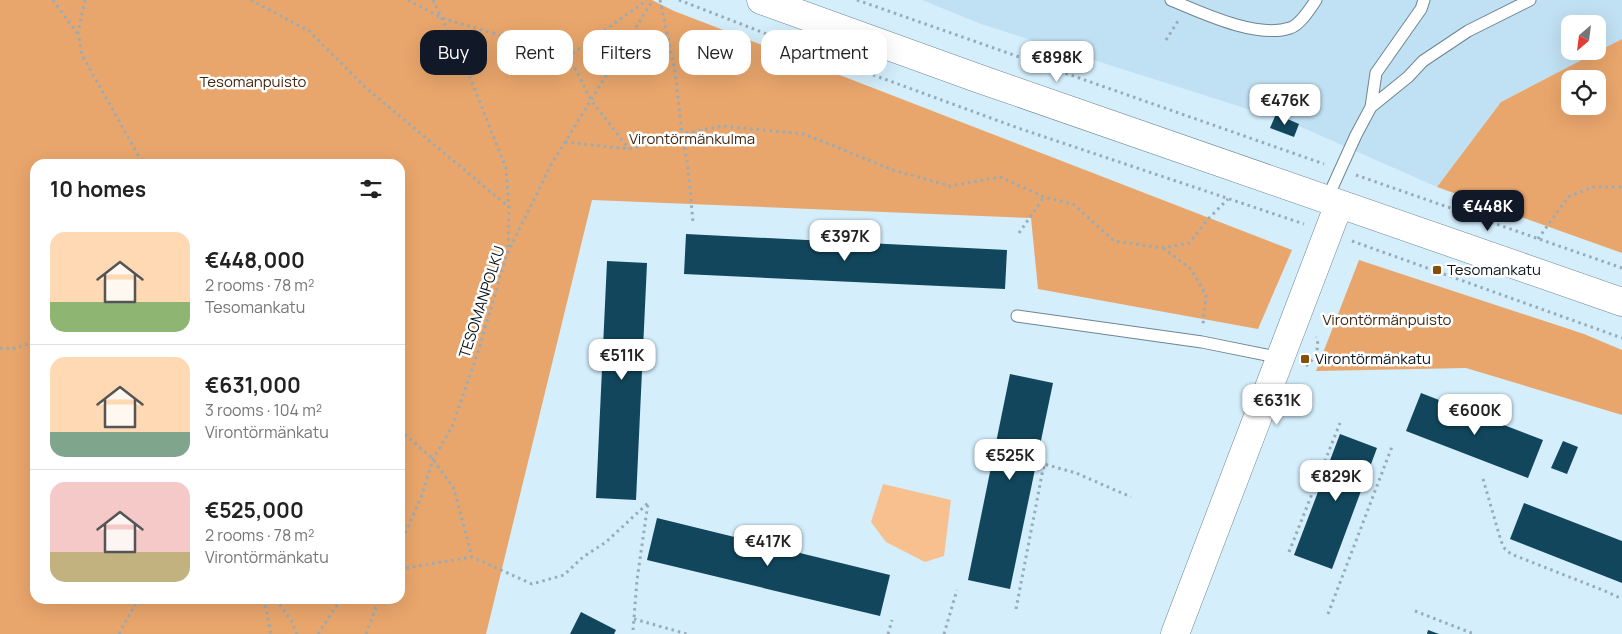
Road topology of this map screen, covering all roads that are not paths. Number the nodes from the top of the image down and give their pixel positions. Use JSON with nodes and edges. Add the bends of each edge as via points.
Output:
{"nodes":[{"id":1,"x":761,"y":0,"type":"edge"},
{"id":2,"x":1171,"y":0,"type":"edge"},
{"id":3,"x":1316,"y":0,"type":"edge"},
{"id":4,"x":1424,"y":0,"type":"edge"},
{"id":5,"x":1530,"y":0,"type":"edge"},
{"id":6,"x":1371,"y":107,"type":"junction"},
{"id":7,"x":1333,"y":201,"type":"junction"},
{"id":8,"x":1622,"y":302,"type":"edge"},
{"id":9,"x":1017,"y":316,"type":"dead end"},
{"id":10,"x":1281,"y":358,"type":"junction"},
{"id":11,"x":1175,"y":634,"type":"edge"}],
"edges":[{"from":1,"to":7,"type":"main road"},
{"from":2,"to":3,"type":"lane","via":[[1218,19],[1265,32],[1292,28]]},
{"from":4,"to":6,"type":"lane","via":[[1376,73]]},
{"from":5,"to":6,"type":"lane","via":[[1468,31],[1423,61]]},
{"from":6,"to":7,"type":"lane","via":[[1340,170]]},
{"from":7,"to":8,"type":"main road"},
{"from":7,"to":10,"type":"main road","via":[[1330,233]]},
{"from":9,"to":10,"type":"lane","via":[[1202,342]]},
{"from":10,"to":11,"type":"main road"}]}
